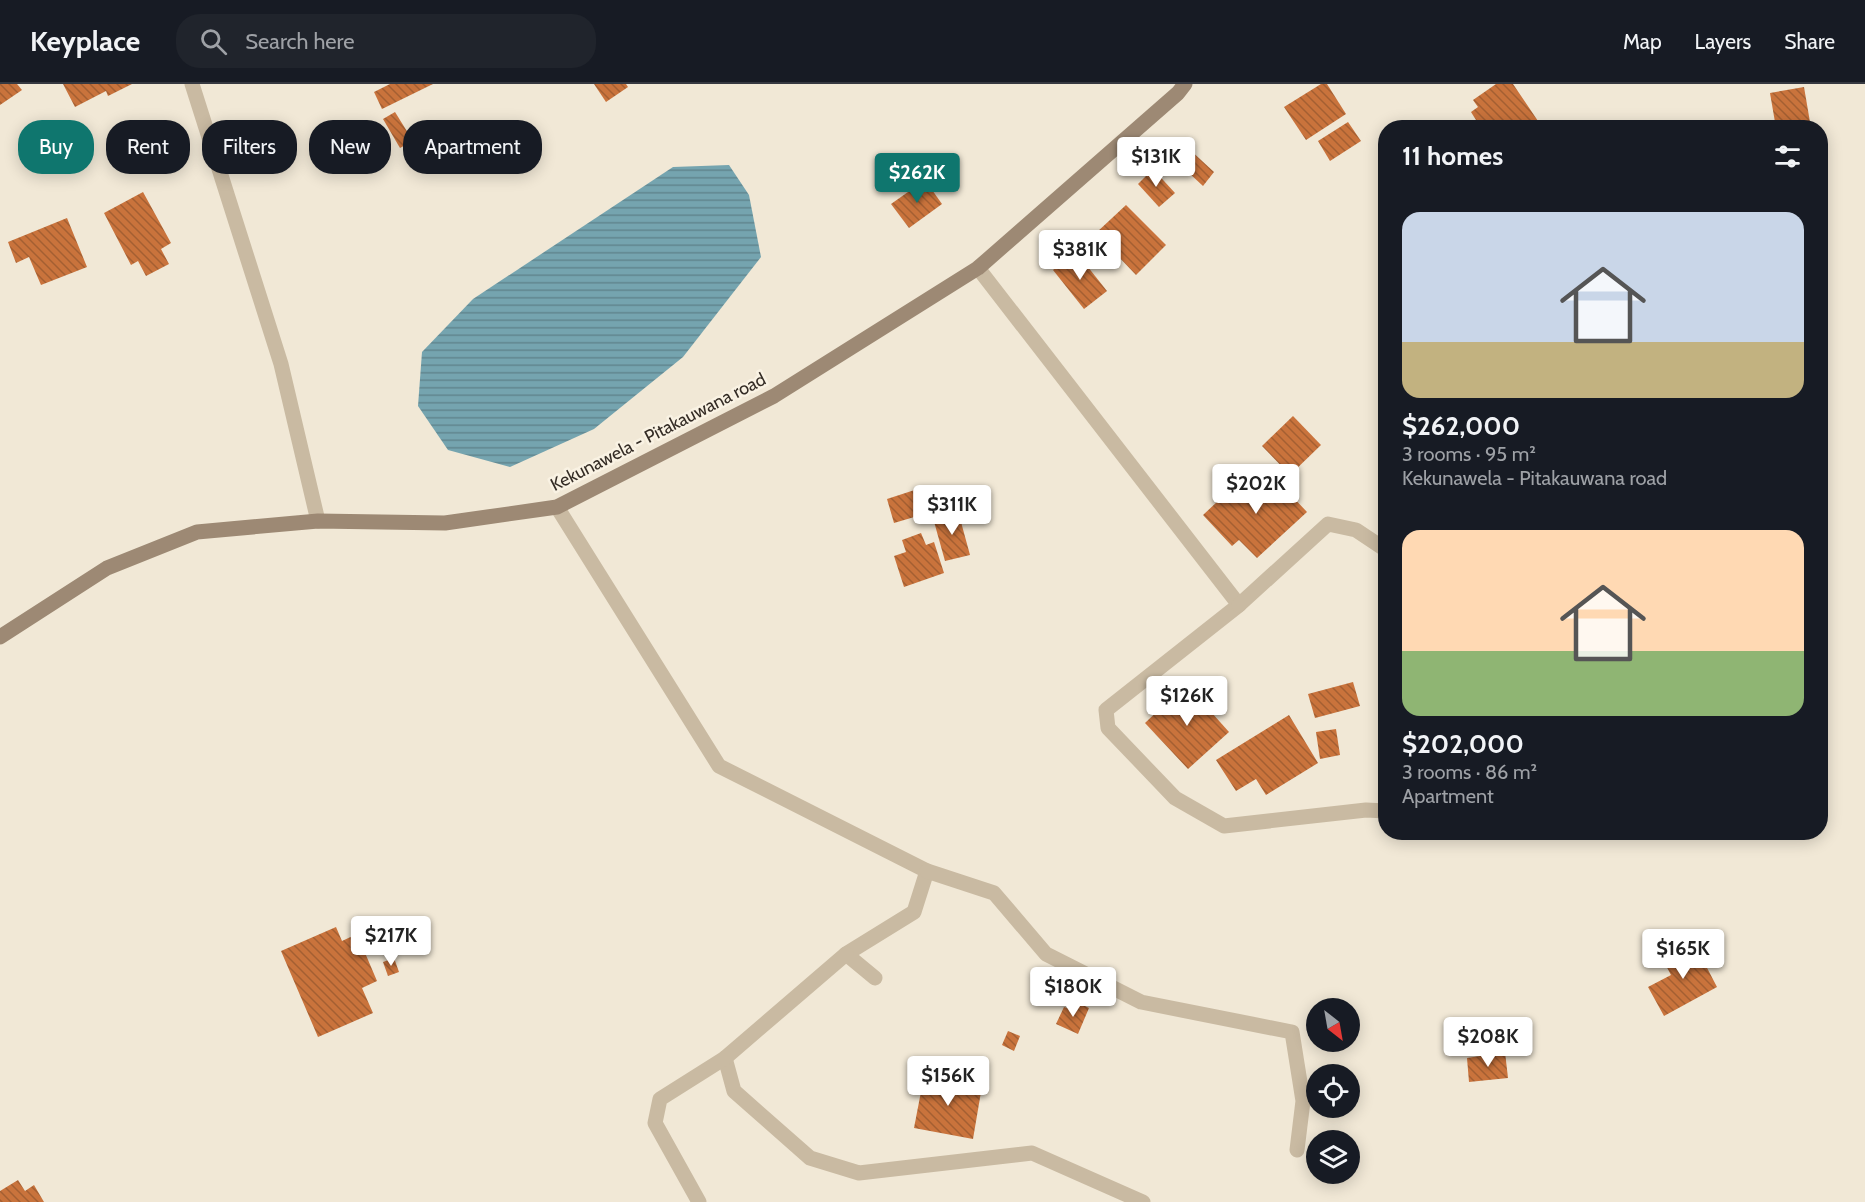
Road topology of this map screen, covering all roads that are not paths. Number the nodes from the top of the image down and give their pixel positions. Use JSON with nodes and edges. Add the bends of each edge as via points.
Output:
{"nodes":[{"id":1,"x":192,"y":84,"type":"edge"},
{"id":2,"x":1185,"y":84,"type":"edge"},
{"id":3,"x":978,"y":268,"type":"junction"},
{"id":4,"x":557,"y":507,"type":"junction"},
{"id":5,"x":318,"y":521,"type":"junction"},
{"id":6,"x":1378,"y":545,"type":"edge"},
{"id":7,"x":1239,"y":605,"type":"junction"},
{"id":8,"x":0,"y":637,"type":"edge"},
{"id":9,"x":1378,"y":811,"type":"edge"},
{"id":10,"x":927,"y":871,"type":"junction"},
{"id":11,"x":846,"y":954,"type":"junction"},
{"id":12,"x":875,"y":978,"type":"dead end"},
{"id":13,"x":724,"y":1058,"type":"junction"},
{"id":14,"x":1297,"y":1150,"type":"dead end"},
{"id":15,"x":699,"y":1202,"type":"edge"},
{"id":16,"x":1143,"y":1202,"type":"edge"}],
"edges":[{"from":1,"to":5,"type":"street","via":[[281,364]]},
{"from":2,"to":3,"type":"street","name":"Kekunawela - Pitakauwana road"},
{"from":3,"to":4,"type":"street","name":"Kekunawela - Pitakauwana road","via":[[774,396]]},
{"from":3,"to":7,"type":"street"},
{"from":4,"to":5,"type":"street","name":"Kekunawela - Pitakauwana road","via":[[445,523]]},
{"from":4,"to":10,"type":"street","via":[[719,766]]},
{"from":5,"to":8,"type":"street","name":"Kekunawela - Pitakauwana road","via":[[196,532],[107,568]]},
{"from":6,"to":7,"type":"street","via":[[1356,530],[1328,524]]},
{"from":7,"to":9,"type":"street","via":[[1106,710],[1108,728],[1175,798],[1224,826]]},
{"from":10,"to":11,"type":"street","via":[[914,912]]},
{"from":10,"to":14,"type":"street","via":[[994,893],[1046,954],[1141,1002],[1292,1032],[1303,1101]]},
{"from":11,"to":12,"type":"street"},
{"from":11,"to":13,"type":"street"},
{"from":13,"to":15,"type":"street","via":[[660,1099],[655,1124]]},
{"from":13,"to":16,"type":"street","via":[[734,1090],[810,1158],[859,1173],[1032,1153]]}]}
